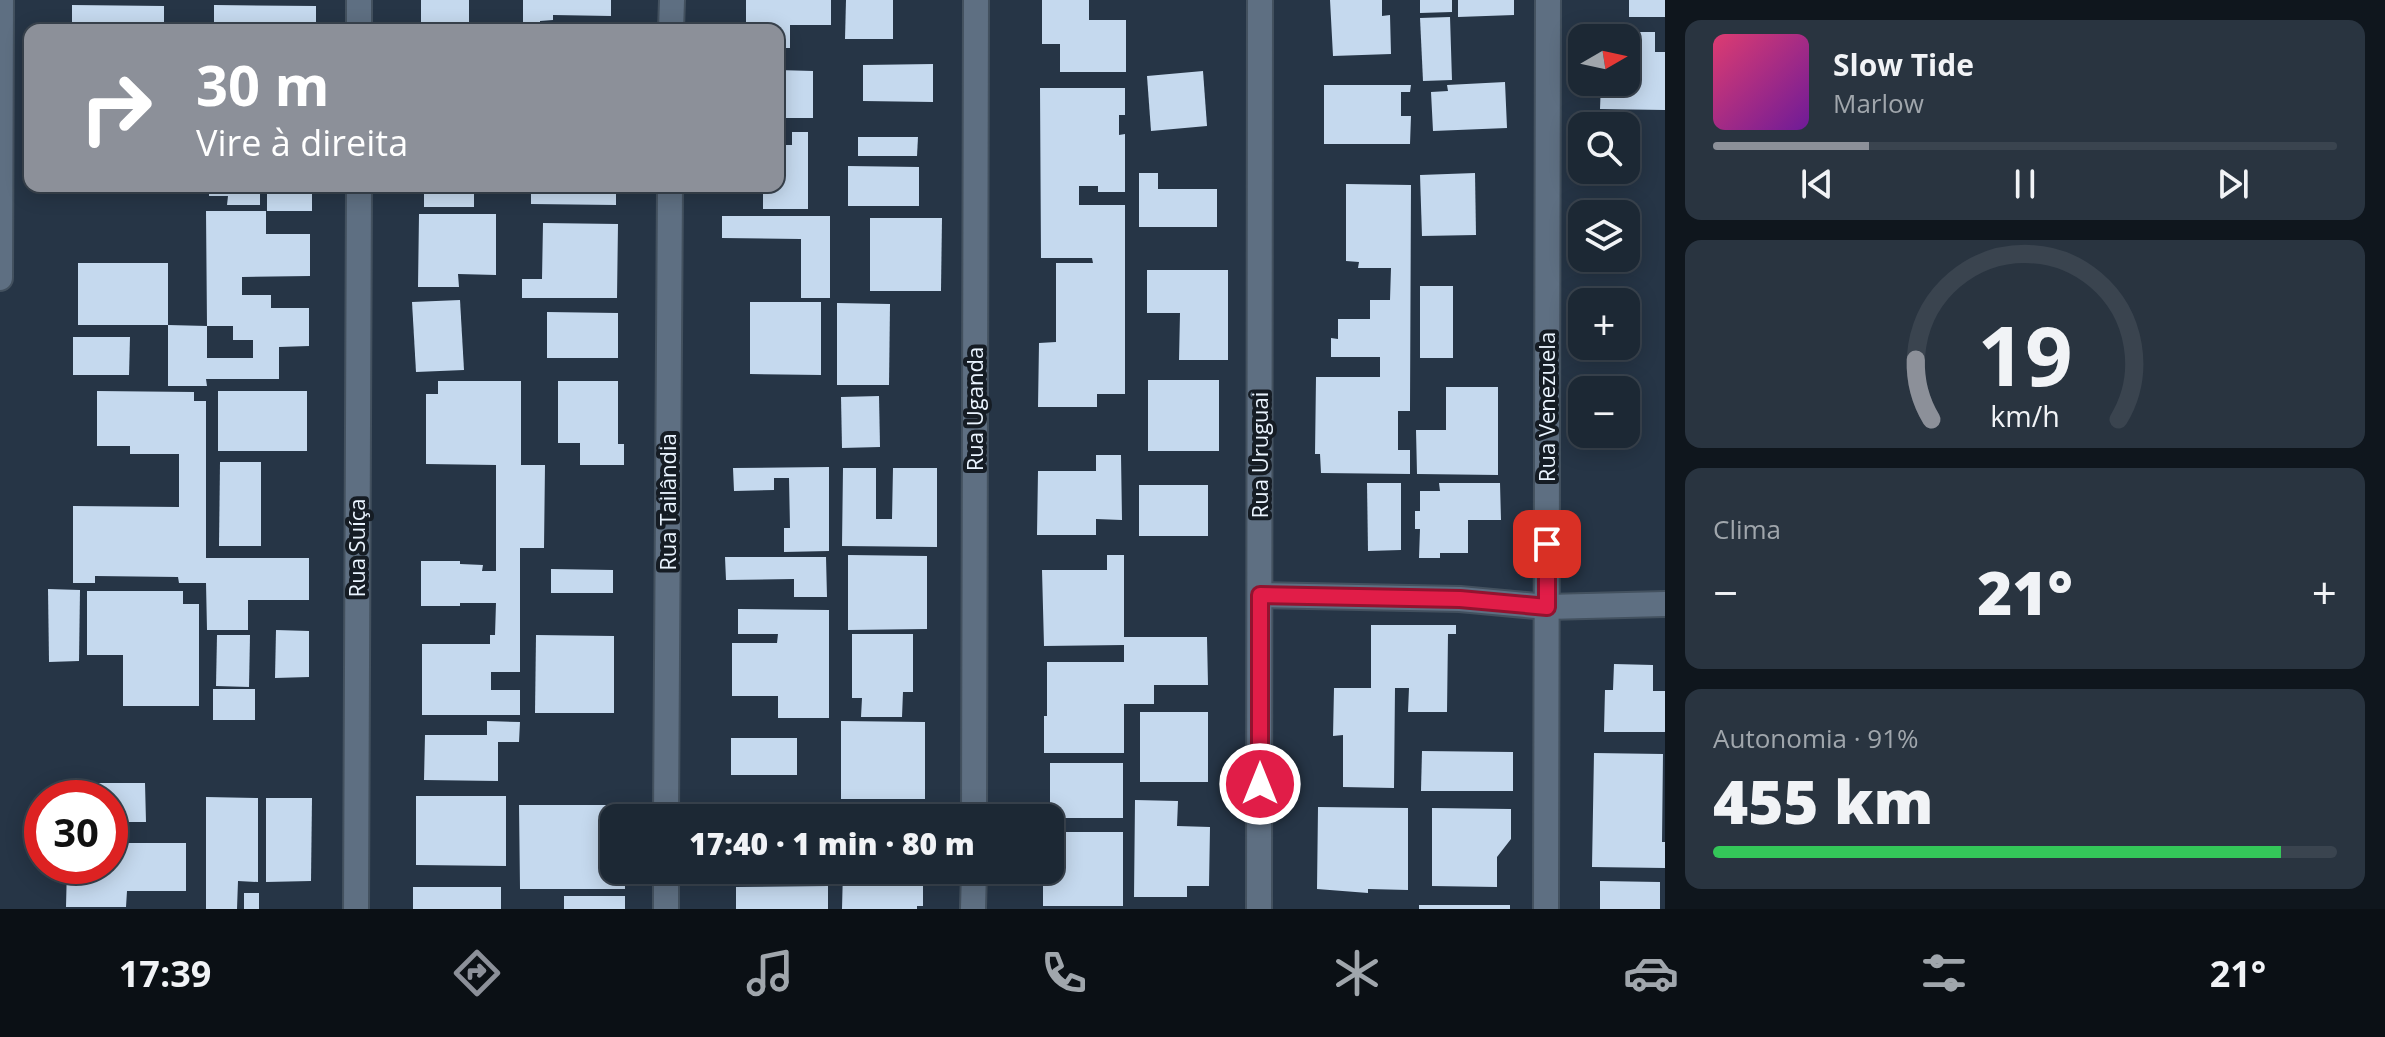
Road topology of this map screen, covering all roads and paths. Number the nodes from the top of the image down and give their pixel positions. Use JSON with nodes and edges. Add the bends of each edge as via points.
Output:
{"nodes":[{"id":1,"x":1,"y":0,"type":"edge"},
{"id":2,"x":359,"y":0,"type":"edge"},
{"id":3,"x":672,"y":0,"type":"edge"},
{"id":4,"x":976,"y":0,"type":"edge"},
{"id":5,"x":1260,"y":0,"type":"edge"},
{"id":6,"x":1548,"y":0,"type":"edge"},
{"id":7,"x":359,"y":24,"type":"edge"},
{"id":8,"x":671,"y":24,"type":"edge"},
{"id":9,"x":359,"y":192,"type":"edge"},
{"id":10,"x":670,"y":192,"type":"edge"},
{"id":11,"x":0,"y":278,"type":"edge"},
{"id":12,"x":1260,"y":595,"type":"junction"},
{"id":13,"x":1665,"y":604,"type":"edge"},
{"id":14,"x":1547,"y":607,"type":"junction"},
{"id":15,"x":666,"y":804,"type":"edge"},
{"id":16,"x":974,"y":804,"type":"edge"},
{"id":17,"x":666,"y":884,"type":"edge"},
{"id":18,"x":974,"y":884,"type":"edge"},
{"id":19,"x":356,"y":909,"type":"edge"},
{"id":20,"x":666,"y":909,"type":"edge"},
{"id":21,"x":973,"y":909,"type":"edge"},
{"id":22,"x":1259,"y":909,"type":"edge"},
{"id":23,"x":1546,"y":909,"type":"edge"}],
"edges":[{"from":1,"to":11,"type":"street"},
{"from":2,"to":7,"type":"street"},
{"from":3,"to":8,"type":"street"},
{"from":4,"to":16,"type":"street","name":"Rua Uganda"},
{"from":5,"to":12,"type":"street","name":"Rua Uruguai"},
{"from":6,"to":14,"type":"street","name":"Rua Venezuela"},
{"from":9,"to":19,"type":"street","name":"Rua Suíça"},
{"from":10,"to":15,"type":"street","name":"Rua Tailândia"},
{"from":12,"to":14,"type":"street","via":[[1460,599]]},
{"from":12,"to":22,"type":"street","name":"Rua Uruguai"},
{"from":13,"to":14,"type":"street"},
{"from":14,"to":23,"type":"street","name":"Rua Venezuela"},
{"from":17,"to":20,"type":"street"},
{"from":18,"to":21,"type":"street"}]}
